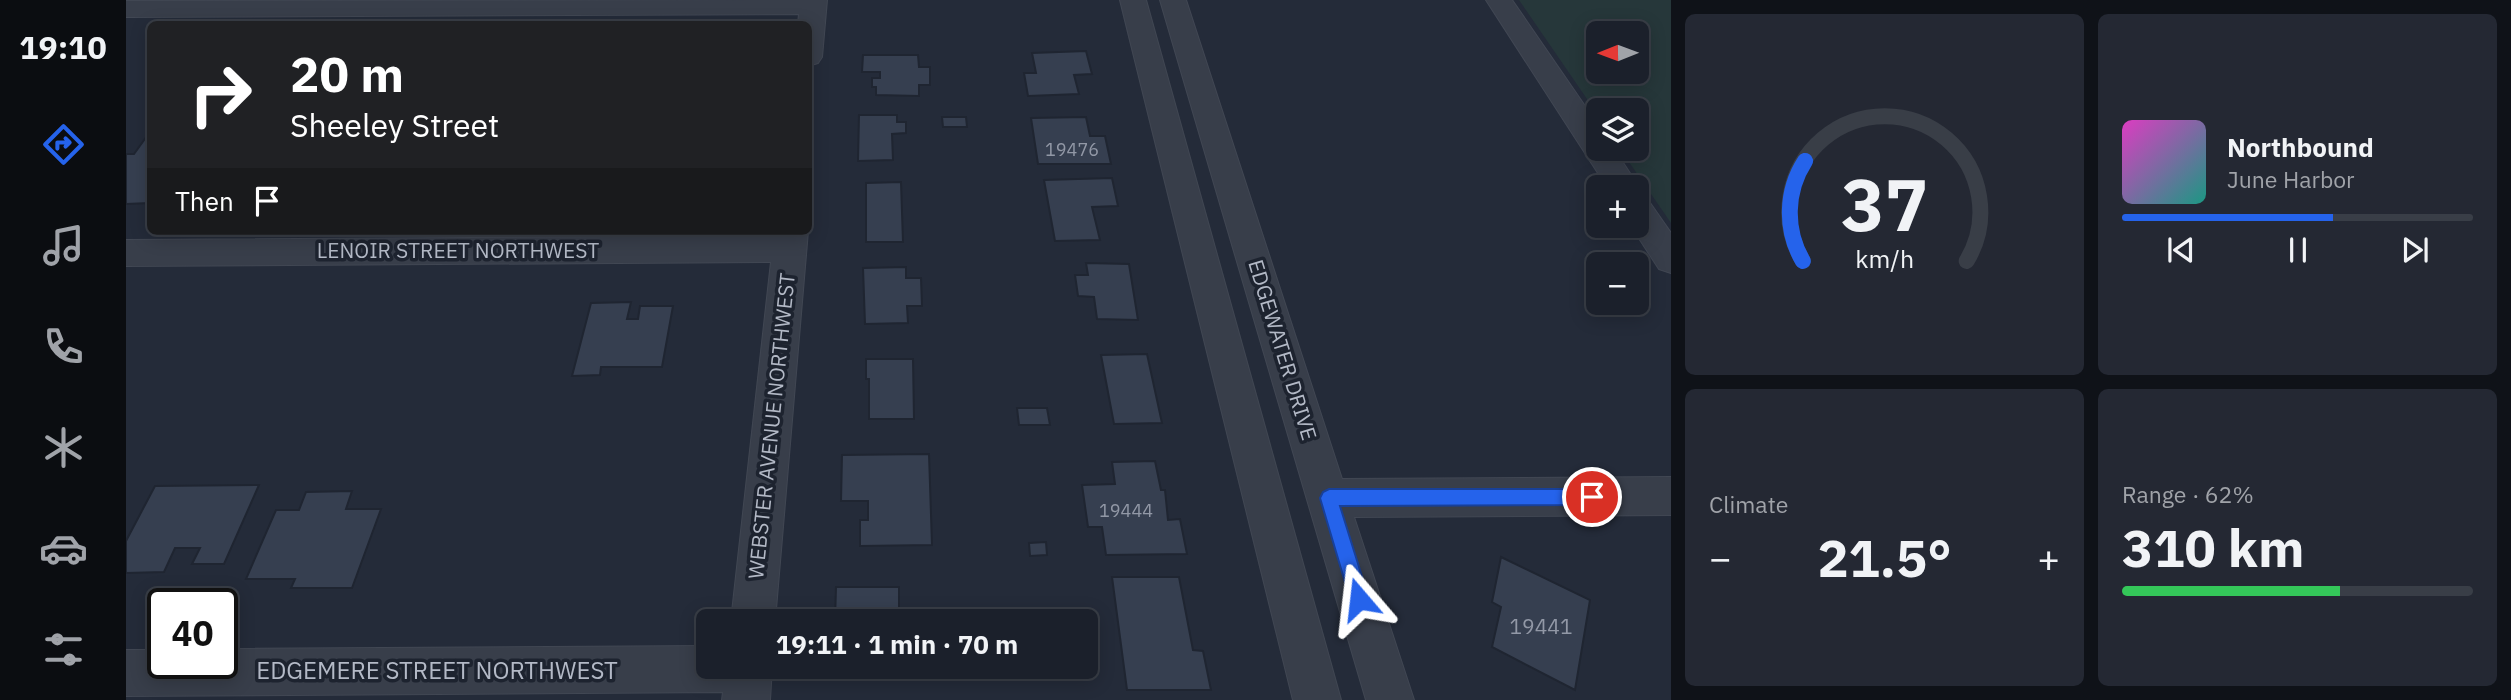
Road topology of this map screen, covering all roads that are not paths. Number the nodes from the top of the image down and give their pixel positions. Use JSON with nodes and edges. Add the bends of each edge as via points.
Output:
{"nodes":[{"id":1,"x":1133,"y":0,"type":"edge"},
{"id":2,"x":1173,"y":0,"type":"edge"},
{"id":3,"x":1499,"y":0,"type":"edge"},
{"id":4,"x":814,"y":3,"type":"edge"},
{"id":5,"x":126,"y":9,"type":"edge"},
{"id":6,"x":812,"y":21,"type":"edge"},
{"id":7,"x":1615,"y":175,"type":"edge"},
{"id":8,"x":1649,"y":227,"type":"edge"},
{"id":9,"x":790,"y":240,"type":"edge"},
{"id":10,"x":126,"y":253,"type":"edge"},
{"id":11,"x":1671,"y":260,"type":"edge"},
{"id":12,"x":1671,"y":496,"type":"edge"},
{"id":13,"x":1329,"y":498,"type":"junction"},
{"id":14,"x":754,"y":609,"type":"edge"},
{"id":15,"x":126,"y":673,"type":"edge"},
{"id":16,"x":696,"y":678,"type":"edge"},
{"id":17,"x":1317,"y":700,"type":"edge"},
{"id":18,"x":1390,"y":700,"type":"edge"}],
"edges":[{"from":1,"to":17,"type":"street"},
{"from":2,"to":13,"type":"street","name":"EDGEWATER DRIVE"},
{"from":3,"to":7,"type":"street"},
{"from":4,"to":5,"type":"street"},
{"from":4,"to":6,"type":"street"},
{"from":8,"to":11,"type":"street"},
{"from":9,"to":10,"type":"street","name":"LENOIR STREET NORTHWEST"},
{"from":9,"to":14,"type":"street","name":"WEBSTER AVENUE NORTHWEST"},
{"from":12,"to":13,"type":"street"},
{"from":13,"to":18,"type":"street","name":"EDGEWATER DRIVE"},
{"from":15,"to":16,"type":"street","name":"EDGEMERE STREET NORTHWEST"}]}
